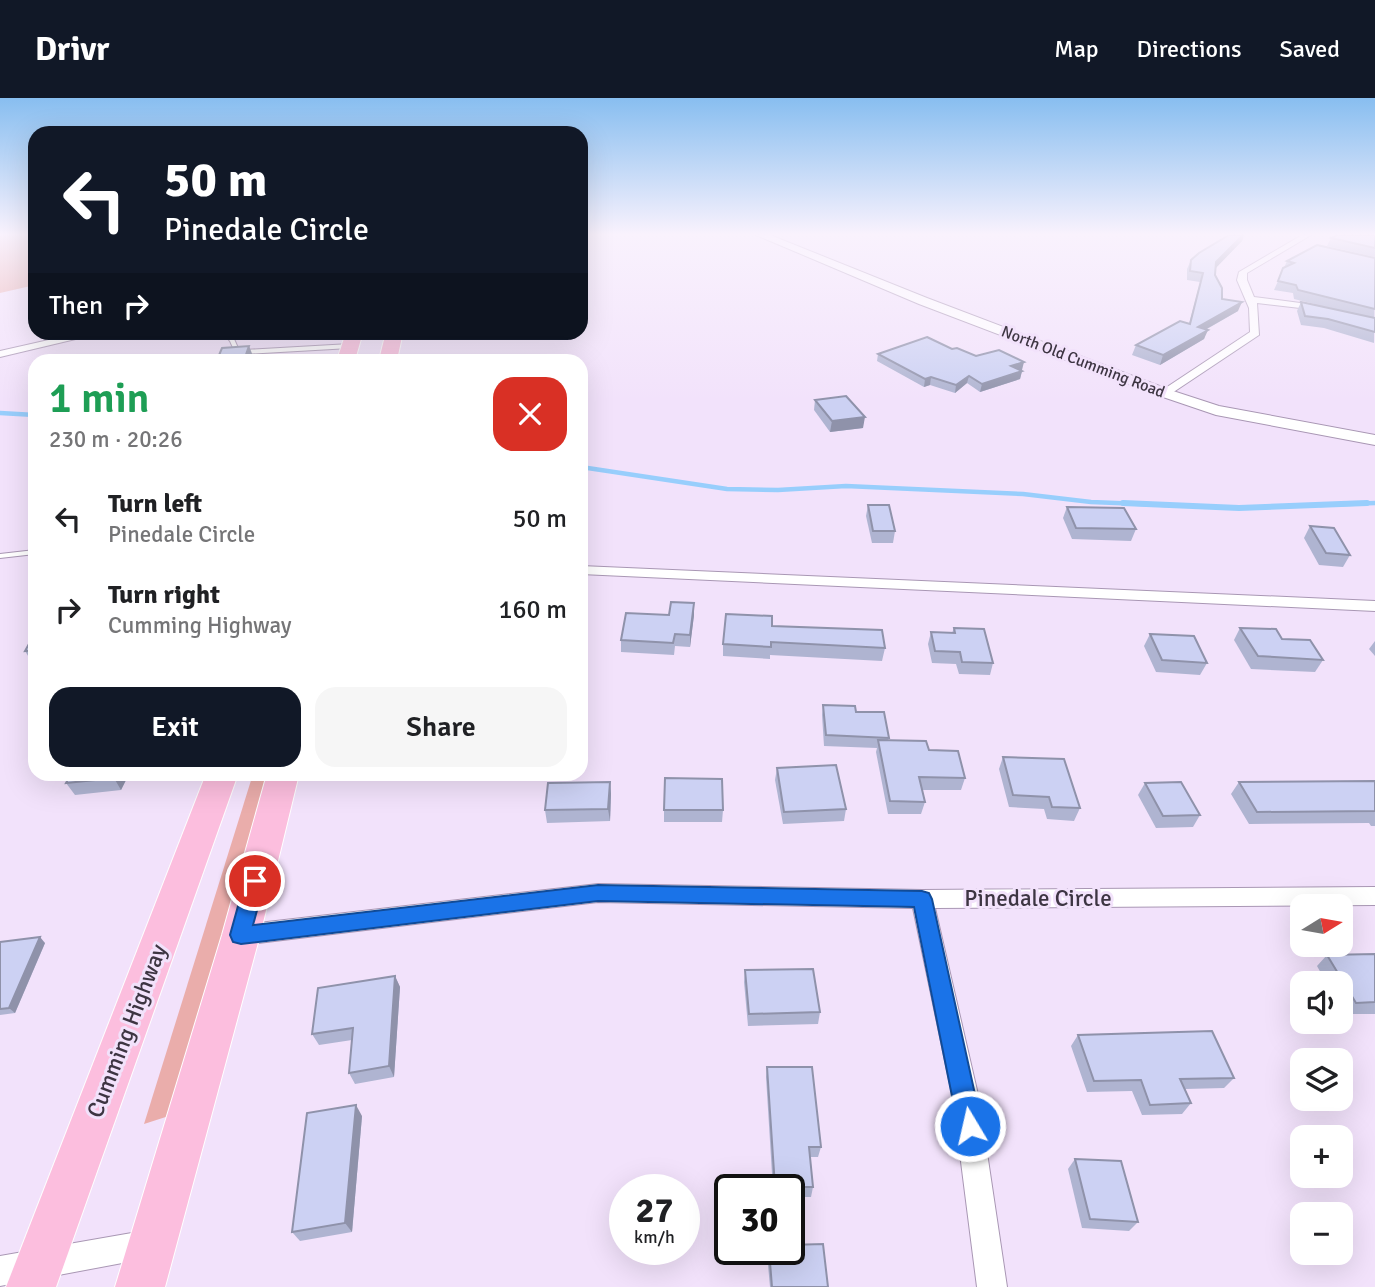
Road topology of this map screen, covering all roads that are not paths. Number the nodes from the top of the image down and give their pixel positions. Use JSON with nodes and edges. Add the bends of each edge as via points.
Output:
{"nodes":[{"id":1,"x":895,"y":290,"type":"edge"},
{"id":2,"x":1246,"y":290,"type":"edge"},
{"id":3,"x":1250,"y":299,"type":"junction"},
{"id":4,"x":1337,"y":313,"type":"edge"},
{"id":5,"x":64,"y":340,"type":"edge"},
{"id":6,"x":232,"y":340,"type":"edge"},
{"id":7,"x":350,"y":346,"type":"edge"},
{"id":8,"x":0,"y":354,"type":"edge"},
{"id":9,"x":1165,"y":393,"type":"junction"},
{"id":10,"x":1375,"y":440,"type":"edge"},
{"id":11,"x":28,"y":553,"type":"edge"},
{"id":12,"x":0,"y":555,"type":"edge"},
{"id":13,"x":588,"y":570,"type":"edge"},
{"id":14,"x":1375,"y":606,"type":"edge"},
{"id":15,"x":220,"y":781,"type":"edge"},
{"id":16,"x":281,"y":781,"type":"edge"},
{"id":17,"x":1375,"y":896,"type":"edge"},
{"id":18,"x":922,"y":899,"type":"junction"},
{"id":19,"x":241,"y":935,"type":"junction"},
{"id":20,"x":146,"y":1265,"type":"edge"},
{"id":21,"x":23,"y":1274,"type":"edge"},
{"id":22,"x":992,"y":1287,"type":"edge"}],
"edges":[{"from":1,"to":9,"type":"street","name":"North Old Cumming Road"},
{"from":2,"to":3,"type":"street"},
{"from":3,"to":4,"type":"street"},
{"from":3,"to":9,"type":"street","via":[[1255,333]]},
{"from":5,"to":8,"type":"street"},
{"from":6,"to":7,"type":"lane","via":[[236,349],[244,352]]},
{"from":9,"to":10,"type":"street","name":"North Old Cumming Road","via":[[1216,410]]},
{"from":11,"to":12,"type":"lane"},
{"from":13,"to":14,"type":"street"},
{"from":15,"to":21,"type":"highway","name":"Cumming Highway"},
{"from":16,"to":19,"type":"highway"},
{"from":17,"to":18,"type":"street","name":"Pinedale Circle"},
{"from":18,"to":19,"type":"street","name":"Pinedale Circle","via":[[598,893]]},
{"from":18,"to":22,"type":"street","via":[[966,1099]]},
{"from":19,"to":20,"type":"highway"},
{"from":20,"to":21,"type":"street"}]}
